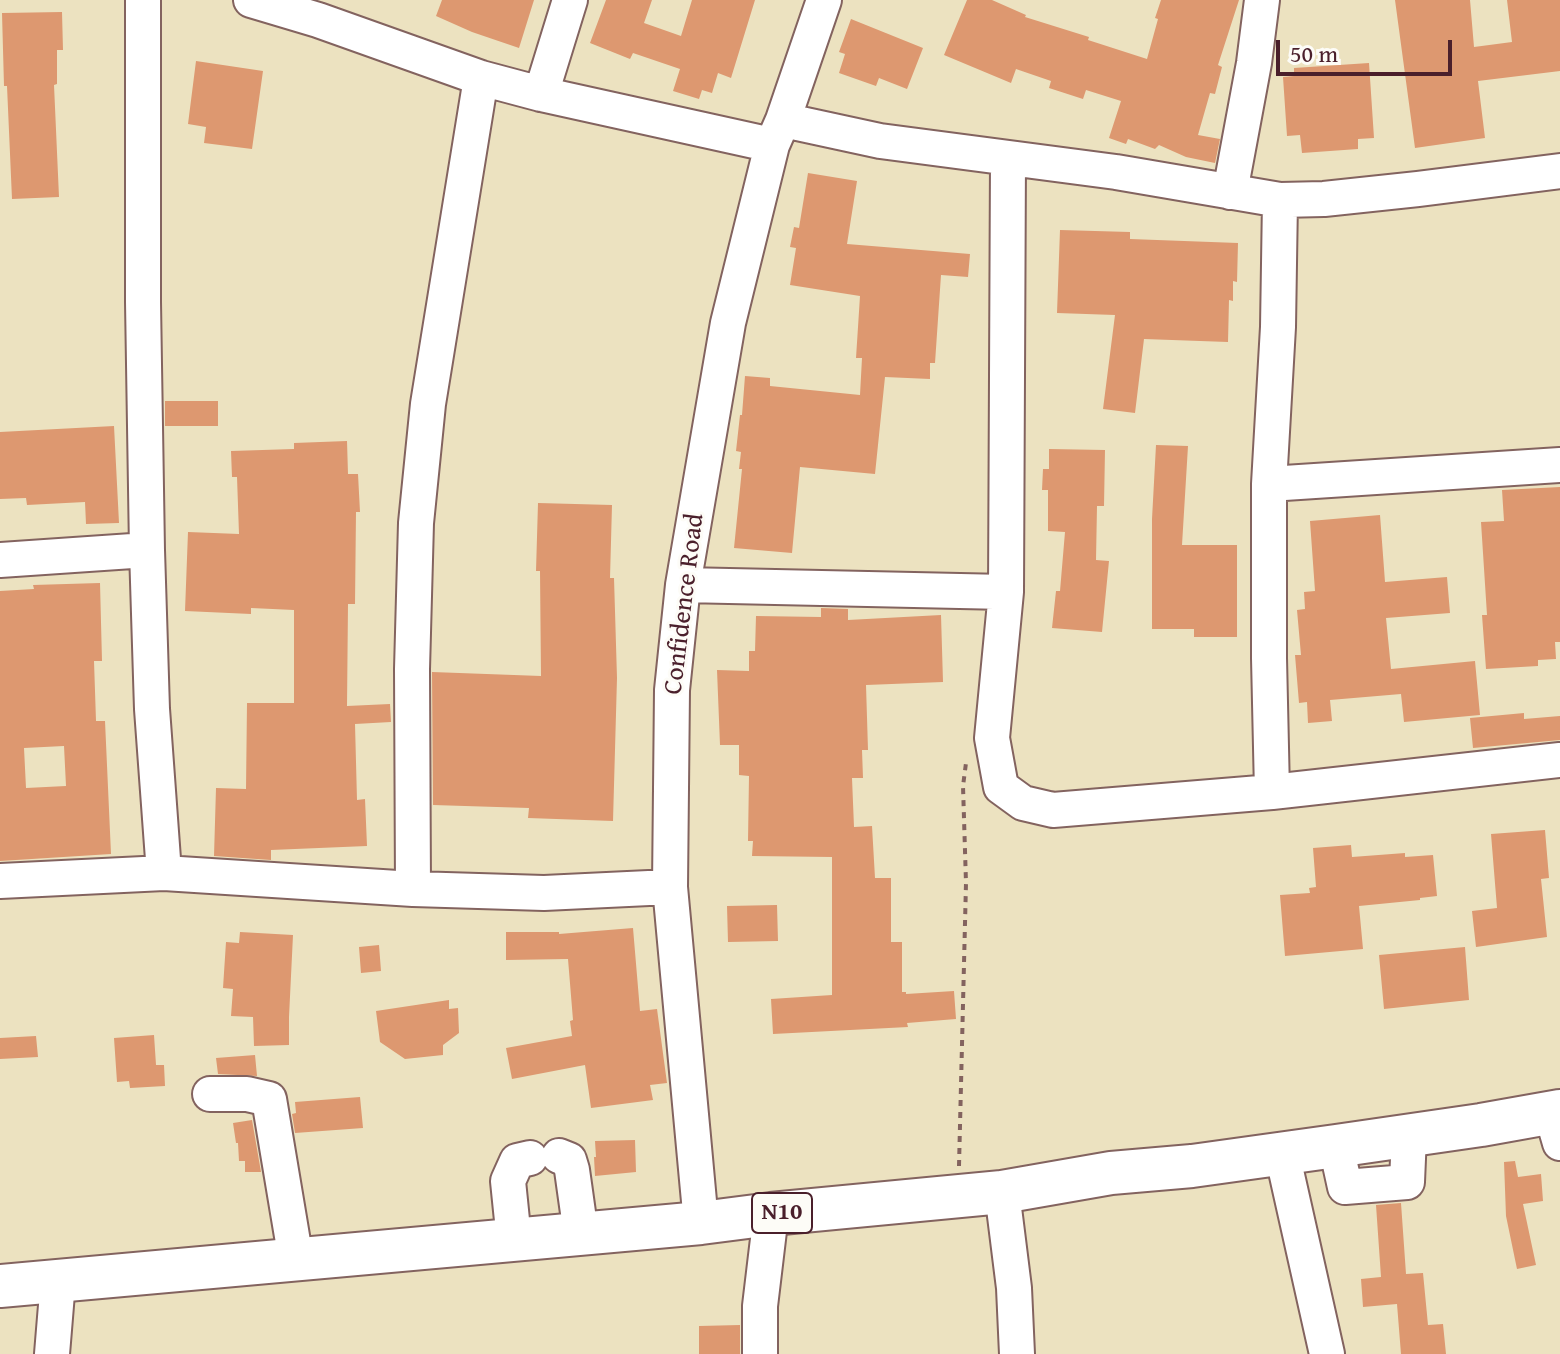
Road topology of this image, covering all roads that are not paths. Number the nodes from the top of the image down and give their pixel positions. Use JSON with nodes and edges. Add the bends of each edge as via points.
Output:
{"nodes":[{"id":1,"x":143,"y":0,"type":"edge"},
{"id":2,"x":251,"y":0,"type":"edge"},
{"id":3,"x":570,"y":0,"type":"edge"},
{"id":4,"x":824,"y":0,"type":"edge"},
{"id":5,"x":1262,"y":0,"type":"edge"},
{"id":6,"x":321,"y":10,"type":"edge"},
{"id":7,"x":481,"y":78,"type":"junction"},
{"id":8,"x":541,"y":94,"type":"junction"},
{"id":9,"x":777,"y":133,"type":"junction"},
{"id":10,"x":1008,"y":159,"type":"junction"},
{"id":11,"x":1560,"y":171,"type":"edge"},
{"id":12,"x":1230,"y":192,"type":"junction"},
{"id":13,"x":1280,"y":200,"type":"junction"},
{"id":14,"x":1560,"y":465,"type":"edge"},
{"id":15,"x":1269,"y":484,"type":"junction"},
{"id":16,"x":147,"y":550,"type":"junction"},
{"id":17,"x":0,"y":560,"type":"edge"},
{"id":18,"x":683,"y":585,"type":"junction"},
{"id":19,"x":1006,"y":592,"type":"junction"},
{"id":20,"x":1560,"y":760,"type":"edge"},
{"id":21,"x":1272,"y":792,"type":"junction"},
{"id":22,"x":164,"y":873,"type":"junction"},
{"id":23,"x":0,"y":881,"type":"edge"},
{"id":24,"x":670,"y":887,"type":"junction"},
{"id":25,"x":413,"y":889,"type":"junction"},
{"id":26,"x":210,"y":1094,"type":"dead end"},
{"id":27,"x":1557,"y":1122,"type":"edge"},
{"id":28,"x":1282,"y":1153,"type":"junction"},
{"id":29,"x":1002,"y":1192,"type":"junction"},
{"id":30,"x":771,"y":1214,"type":"junction"},
{"id":31,"x":701,"y":1223,"type":"junction"},
{"id":32,"x":581,"y":1234,"type":"junction"},
{"id":33,"x":514,"y":1240,"type":"junction"},
{"id":34,"x":296,"y":1260,"type":"junction"},
{"id":35,"x":58,"y":1281,"type":"junction"},
{"id":36,"x":0,"y":1286,"type":"edge"},
{"id":37,"x":52,"y":1354,"type":"edge"},
{"id":38,"x":760,"y":1354,"type":"edge"},
{"id":39,"x":1017,"y":1354,"type":"edge"},
{"id":40,"x":1327,"y":1354,"type":"edge"}],
"edges":[{"from":1,"to":16,"type":"street"},
{"from":2,"to":6,"type":"street"},
{"from":3,"to":8,"type":"street"},
{"from":4,"to":9,"type":"street","name":"Confidence Road"},
{"from":5,"to":12,"type":"street"},
{"from":6,"to":7,"type":"street"},
{"from":7,"to":8,"type":"street"},
{"from":7,"to":25,"type":"street","via":[[428,404],[416,523]]},
{"from":8,"to":9,"type":"street"},
{"from":9,"to":10,"type":"street"},
{"from":9,"to":18,"type":"street","name":"Confidence Road","via":[[728,323]]},
{"from":10,"to":12,"type":"street"},
{"from":10,"to":19,"type":"street"},
{"from":11,"to":13,"type":"street"},
{"from":12,"to":13,"type":"street"},
{"from":13,"to":15,"type":"street"},
{"from":14,"to":15,"type":"street"},
{"from":15,"to":21,"type":"street"},
{"from":16,"to":17,"type":"street"},
{"from":16,"to":22,"type":"street"},
{"from":18,"to":19,"type":"street"},
{"from":18,"to":24,"type":"street","name":"Confidence Road","via":[[672,690]]},
{"from":19,"to":21,"type":"street","via":[[992,738],[1001,787],[1023,803],[1053,810]]},
{"from":20,"to":21,"type":"street"},
{"from":22,"to":23,"type":"street"},
{"from":22,"to":25,"type":"street"},
{"from":24,"to":25,"type":"street","via":[[544,893]]},
{"from":24,"to":31,"type":"street","name":"Confidence Road"},
{"from":26,"to":34,"type":"street","via":[[269,1099]]},
{"from":27,"to":28,"type":"main road","number":"N10"},
{"from":28,"to":29,"type":"main road","number":"N10"},
{"from":28,"to":40,"type":"street"},
{"from":29,"to":30,"type":"main road","number":"N10"},
{"from":29,"to":39,"type":"street"},
{"from":30,"to":31,"type":"main road","number":"N10"},
{"from":30,"to":38,"type":"street"},
{"from":31,"to":32,"type":"main road","number":"N10"},
{"from":32,"to":33,"type":"main road","number":"N10"},
{"from":32,"to":33,"type":"street","via":[[569,1160],[544,1157],[517,1161],[508,1181]]},
{"from":33,"to":34,"type":"main road","number":"N10"},
{"from":34,"to":35,"type":"main road","number":"N10"},
{"from":35,"to":36,"type":"main road","number":"N10"},
{"from":35,"to":37,"type":"street"}]}
